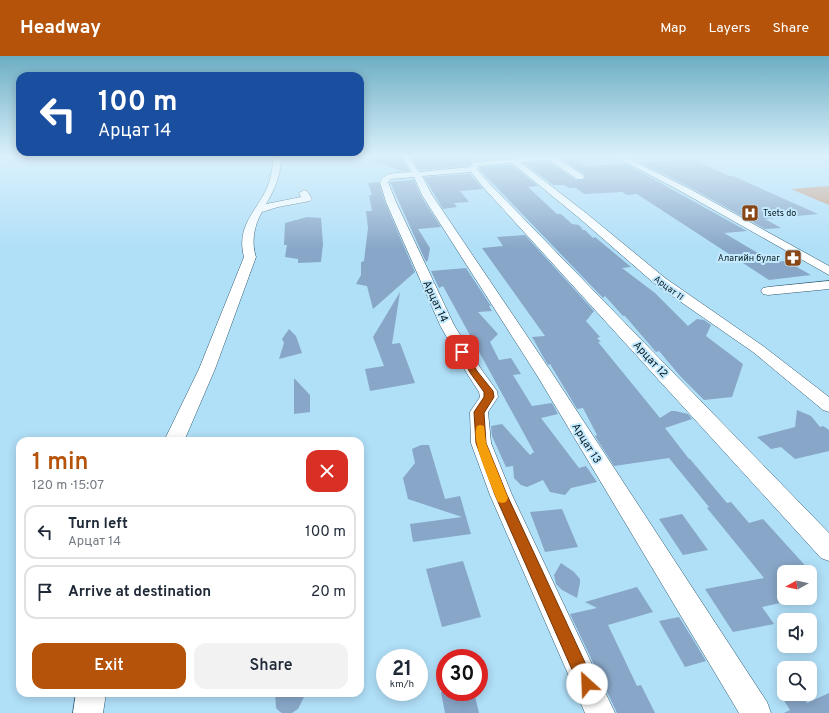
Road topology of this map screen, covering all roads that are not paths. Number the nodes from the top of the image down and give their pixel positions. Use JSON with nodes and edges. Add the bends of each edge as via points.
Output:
{"nodes":[{"id":1,"x":271,"y":188,"type":"edge"},
{"id":2,"x":386,"y":188,"type":"edge"},
{"id":3,"x":424,"y":188,"type":"edge"},
{"id":4,"x":488,"y":188,"type":"edge"},
{"id":5,"x":547,"y":188,"type":"edge"},
{"id":6,"x":681,"y":188,"type":"edge"},
{"id":7,"x":304,"y":193,"type":"dead end"},
{"id":8,"x":258,"y":210,"type":"junction"},
{"id":9,"x":829,"y":271,"type":"edge"},
{"id":10,"x":829,"y":285,"type":"edge"},
{"id":11,"x":768,"y":291,"type":"dead end"},
{"id":12,"x":829,"y":406,"type":"edge"},
{"id":13,"x":176,"y":437,"type":"edge"},
{"id":14,"x":829,"y":550,"type":"edge"},
{"id":15,"x":90,"y":697,"type":"edge"},
{"id":16,"x":88,"y":713,"type":"edge"},
{"id":17,"x":600,"y":713,"type":"edge"},
{"id":18,"x":756,"y":713,"type":"edge"}],
"edges":[{"from":1,"to":8,"type":"street"},
{"from":2,"to":17,"type":"street","name":"Арцат 14","via":[[447,325],[488,391],[489,397],[479,412],[481,443],[501,495]]},
{"from":3,"to":18,"type":"street","name":"Арцат 13","via":[[546,377]]},
{"from":4,"to":14,"type":"street","name":"Арцат 12"},
{"from":5,"to":12,"type":"street","name":"Арцат 11","via":[[660,281],[758,349]]},
{"from":6,"to":9,"type":"street"},
{"from":7,"to":8,"type":"street","via":[[307,199]]},
{"from":8,"to":13,"type":"street","via":[[250,226],[250,257],[207,369]]},
{"from":10,"to":11,"type":"street"},
{"from":15,"to":16,"type":"street"}]}
